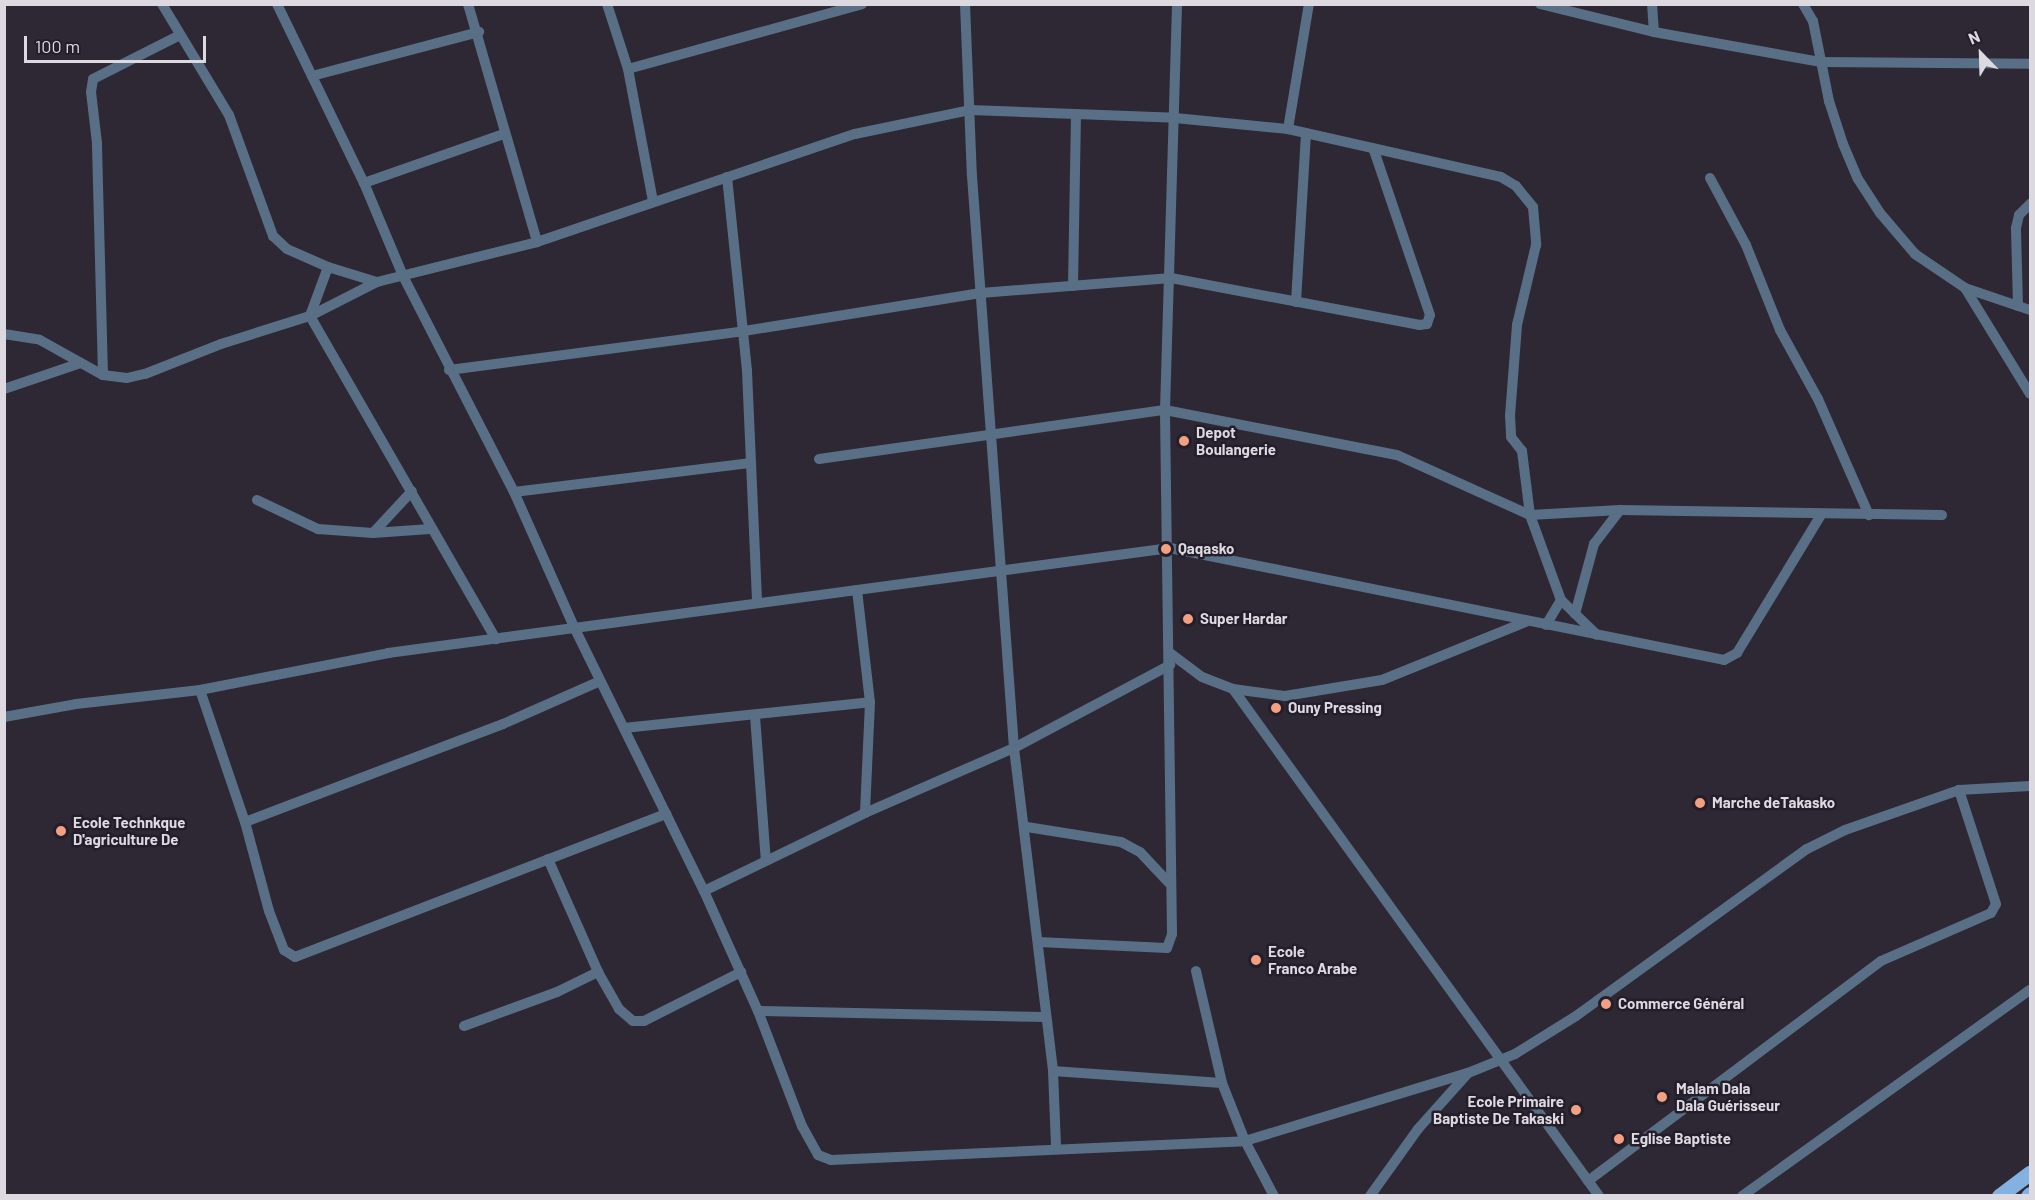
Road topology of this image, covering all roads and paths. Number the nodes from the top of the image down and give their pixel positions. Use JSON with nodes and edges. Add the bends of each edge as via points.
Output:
{"nodes":[{"id":1,"x":162,"y":4,"type":"edge"},
{"id":2,"x":277,"y":4,"type":"edge"},
{"id":3,"x":468,"y":4,"type":"edge"},
{"id":4,"x":607,"y":4,"type":"edge"},
{"id":5,"x":862,"y":4,"type":"edge"},
{"id":6,"x":965,"y":4,"type":"edge"},
{"id":7,"x":1177,"y":4,"type":"edge"},
{"id":8,"x":1309,"y":4,"type":"edge"},
{"id":9,"x":1540,"y":4,"type":"edge"},
{"id":10,"x":1652,"y":4,"type":"edge"},
{"id":11,"x":1803,"y":4,"type":"edge"},
{"id":12,"x":479,"y":32,"type":"junction"},
{"id":13,"x":1654,"y":32,"type":"junction"},
{"id":14,"x":180,"y":35,"type":"junction"},
{"id":15,"x":1821,"y":62,"type":"junction"},
{"id":16,"x":2031,"y":64,"type":"edge"},
{"id":17,"x":628,"y":69,"type":"junction"},
{"id":18,"x":312,"y":76,"type":"junction"},
{"id":19,"x":970,"y":110,"type":"junction"},
{"id":20,"x":1076,"y":115,"type":"junction"},
{"id":21,"x":1175,"y":118,"type":"junction"},
{"id":22,"x":1288,"y":129,"type":"junction"},
{"id":23,"x":1306,"y":133,"type":"junction"},
{"id":24,"x":504,"y":134,"type":"junction"},
{"id":25,"x":1373,"y":148,"type":"junction"},
{"id":26,"x":727,"y":177,"type":"junction"},
{"id":27,"x":1710,"y":178,"type":"dead end"},
{"id":28,"x":364,"y":183,"type":"junction"},
{"id":29,"x":653,"y":201,"type":"junction"},
{"id":30,"x":2031,"y":204,"type":"edge"},
{"id":31,"x":537,"y":242,"type":"junction"},
{"id":32,"x":328,"y":267,"type":"junction"},
{"id":33,"x":403,"y":276,"type":"junction"},
{"id":34,"x":1172,"y":278,"type":"junction"},
{"id":35,"x":377,"y":282,"type":"junction"},
{"id":36,"x":1073,"y":286,"type":"junction"},
{"id":37,"x":1965,"y":288,"type":"junction"},
{"id":38,"x":981,"y":293,"type":"junction"},
{"id":39,"x":1296,"y":302,"type":"junction"},
{"id":40,"x":2018,"y":306,"type":"junction"},
{"id":41,"x":2031,"y":309,"type":"edge"},
{"id":42,"x":310,"y":315,"type":"junction"},
{"id":43,"x":744,"y":331,"type":"junction"},
{"id":44,"x":5,"y":334,"type":"edge"},
{"id":45,"x":81,"y":363,"type":"junction"},
{"id":46,"x":449,"y":370,"type":"junction"},
{"id":47,"x":103,"y":375,"type":"junction"},
{"id":48,"x":4,"y":389,"type":"edge"},
{"id":49,"x":2031,"y":394,"type":"edge"},
{"id":50,"x":1165,"y":410,"type":"junction"},
{"id":51,"x":993,"y":435,"type":"junction"},
{"id":52,"x":819,"y":459,"type":"dead end"},
{"id":53,"x":751,"y":463,"type":"junction"},
{"id":54,"x":412,"y":490,"type":"junction"},
{"id":55,"x":514,"y":492,"type":"junction"},
{"id":56,"x":257,"y":500,"type":"dead end"},
{"id":57,"x":1620,"y":510,"type":"junction"},
{"id":58,"x":1530,"y":515,"type":"junction"},
{"id":59,"x":1821,"y":515,"type":"junction"},
{"id":60,"x":1869,"y":515,"type":"junction"},
{"id":61,"x":1942,"y":515,"type":"dead end"},
{"id":62,"x":430,"y":529,"type":"junction"},
{"id":63,"x":373,"y":533,"type":"junction"},
{"id":64,"x":1170,"y":548,"type":"junction"},
{"id":65,"x":1004,"y":570,"type":"junction"},
{"id":66,"x":857,"y":590,"type":"junction"},
{"id":67,"x":1561,"y":600,"type":"junction"},
{"id":68,"x":757,"y":603,"type":"junction"},
{"id":69,"x":1575,"y":614,"type":"junction"},
{"id":70,"x":1528,"y":621,"type":"junction"},
{"id":71,"x":1546,"y":625,"type":"junction"},
{"id":72,"x":574,"y":627,"type":"junction"},
{"id":73,"x":1597,"y":635,"type":"junction"},
{"id":74,"x":496,"y":639,"type":"junction"},
{"id":75,"x":1170,"y":653,"type":"junction"},
{"id":76,"x":1170,"y":665,"type":"junction"},
{"id":77,"x":600,"y":681,"type":"junction"},
{"id":78,"x":1233,"y":688,"type":"junction"},
{"id":79,"x":200,"y":690,"type":"junction"},
{"id":80,"x":870,"y":702,"type":"junction"},
{"id":81,"x":754,"y":716,"type":"junction"},
{"id":82,"x":4,"y":717,"type":"edge"},
{"id":83,"x":624,"y":728,"type":"junction"},
{"id":84,"x":1014,"y":748,"type":"junction"},
{"id":85,"x":2031,"y":786,"type":"edge"},
{"id":86,"x":1959,"y":790,"type":"junction"},
{"id":87,"x":865,"y":813,"type":"junction"},
{"id":88,"x":666,"y":814,"type":"junction"},
{"id":89,"x":245,"y":822,"type":"junction"},
{"id":90,"x":1027,"y":827,"type":"junction"},
{"id":91,"x":549,"y":859,"type":"junction"},
{"id":92,"x":766,"y":861,"type":"junction"},
{"id":93,"x":1169,"y":883,"type":"junction"},
{"id":94,"x":704,"y":891,"type":"junction"},
{"id":95,"x":1038,"y":942,"type":"junction"},
{"id":96,"x":1196,"y":971,"type":"dead end"},
{"id":97,"x":598,"y":972,"type":"junction"},
{"id":98,"x":741,"y":972,"type":"junction"},
{"id":99,"x":2031,"y":990,"type":"edge"},
{"id":100,"x":758,"y":1011,"type":"junction"},
{"id":101,"x":1046,"y":1017,"type":"junction"},
{"id":102,"x":464,"y":1026,"type":"dead end"},
{"id":103,"x":1501,"y":1060,"type":"junction"},
{"id":104,"x":1053,"y":1071,"type":"junction"},
{"id":105,"x":1468,"y":1073,"type":"junction"},
{"id":106,"x":1222,"y":1083,"type":"junction"},
{"id":107,"x":1245,"y":1142,"type":"junction"},
{"id":108,"x":1056,"y":1147,"type":"junction"},
{"id":109,"x":2031,"y":1173,"type":"edge"},
{"id":110,"x":1588,"y":1180,"type":"junction"},
{"id":111,"x":1274,"y":1196,"type":"edge"},
{"id":112,"x":1370,"y":1196,"type":"edge"},
{"id":113,"x":1599,"y":1196,"type":"edge"},
{"id":114,"x":1742,"y":1196,"type":"edge"},
{"id":115,"x":1999,"y":1196,"type":"edge"}],
"edges":[{"from":1,"to":14,"type":"street"},
{"from":2,"to":18,"type":"street"},
{"from":3,"to":12,"type":"street"},
{"from":4,"to":17,"type":"street"},
{"from":5,"to":17,"type":"street"},
{"from":6,"to":19,"type":"street"},
{"from":7,"to":21,"type":"street"},
{"from":8,"to":22,"type":"street"},
{"from":9,"to":13,"type":"street"},
{"from":10,"to":13,"type":"street"},
{"from":11,"to":15,"type":"street","via":[[1813,21]]},
{"from":12,"to":18,"type":"street"},
{"from":12,"to":24,"type":"street"},
{"from":13,"to":15,"type":"street"},
{"from":14,"to":32,"type":"street","via":[[229,115],[273,236],[287,249]]},
{"from":14,"to":47,"type":"street","via":[[93,79]]},
{"from":15,"to":16,"type":"street"},
{"from":15,"to":37,"type":"street","via":[[1829,101],[1858,179],[1880,213],[1915,254]]},
{"from":17,"to":29,"type":"street"},
{"from":18,"to":28,"type":"street"},
{"from":19,"to":20,"type":"street"},
{"from":19,"to":26,"type":"street","via":[[855,134]]},
{"from":19,"to":38,"type":"street"},
{"from":20,"to":21,"type":"street"},
{"from":20,"to":36,"type":"street"},
{"from":21,"to":22,"type":"street"},
{"from":21,"to":34,"type":"street"},
{"from":22,"to":23,"type":"street"},
{"from":23,"to":25,"type":"street"},
{"from":23,"to":39,"type":"street"},
{"from":24,"to":28,"type":"street"},
{"from":24,"to":31,"type":"street"},
{"from":25,"to":39,"type":"street","via":[[1430,315],[1427,324]]},
{"from":25,"to":58,"type":"street","via":[[1501,177],[1516,186],[1533,207],[1536,245],[1517,325],[1510,415],[1511,437],[1522,451]]},
{"from":26,"to":29,"type":"street"},
{"from":26,"to":43,"type":"street"},
{"from":27,"to":60,"type":"street","via":[[1746,245],[1780,330],[1818,399]]},
{"from":28,"to":33,"type":"street"},
{"from":29,"to":31,"type":"street"},
{"from":30,"to":40,"type":"street","via":[[2019,215],[2016,228]]},
{"from":31,"to":33,"type":"street"},
{"from":32,"to":35,"type":"street"},
{"from":32,"to":42,"type":"street"},
{"from":33,"to":35,"type":"street"},
{"from":33,"to":46,"type":"street"},
{"from":34,"to":36,"type":"street"},
{"from":34,"to":39,"type":"street"},
{"from":34,"to":50,"type":"street"},
{"from":35,"to":42,"type":"street"},
{"from":36,"to":38,"type":"street"},
{"from":37,"to":40,"type":"street"},
{"from":37,"to":49,"type":"street"},
{"from":38,"to":43,"type":"street"},
{"from":38,"to":51,"type":"street"},
{"from":40,"to":41,"type":"street"},
{"from":42,"to":47,"type":"street","via":[[145,374],[127,378]]},
{"from":42,"to":54,"type":"street"},
{"from":43,"to":46,"type":"street"},
{"from":43,"to":53,"type":"street"},
{"from":44,"to":45,"type":"street","via":[[40,340]]},
{"from":45,"to":47,"type":"street"},
{"from":45,"to":48,"type":"street"},
{"from":46,"to":55,"type":"street"},
{"from":50,"to":51,"type":"street"},
{"from":50,"to":58,"type":"street","via":[[1397,455]]},
{"from":50,"to":64,"type":"street"},
{"from":51,"to":52,"type":"street"},
{"from":51,"to":65,"type":"street"},
{"from":53,"to":55,"type":"street"},
{"from":53,"to":68,"type":"street"},
{"from":54,"to":62,"type":"street"},
{"from":54,"to":63,"type":"street"},
{"from":55,"to":72,"type":"street"},
{"from":56,"to":63,"type":"street","via":[[318,529]]},
{"from":57,"to":58,"type":"street"},
{"from":57,"to":59,"type":"street"},
{"from":57,"to":69,"type":"street","via":[[1594,544]]},
{"from":58,"to":67,"type":"street"},
{"from":59,"to":60,"type":"street"},
{"from":59,"to":73,"type":"street","via":[[1731,659]]},
{"from":60,"to":61,"type":"street"},
{"from":62,"to":63,"type":"street"},
{"from":62,"to":74,"type":"street"},
{"from":64,"to":65,"type":"street"},
{"from":64,"to":70,"type":"street"},
{"from":64,"to":75,"type":"street"},
{"from":65,"to":66,"type":"street"},
{"from":65,"to":84,"type":"street"},
{"from":66,"to":68,"type":"street"},
{"from":66,"to":80,"type":"street"},
{"from":67,"to":69,"type":"street"},
{"from":67,"to":71,"type":"street"},
{"from":68,"to":72,"type":"street"},
{"from":69,"to":73,"type":"street"},
{"from":70,"to":71,"type":"street"},
{"from":70,"to":78,"type":"street","via":[[1382,680],[1285,696]]},
{"from":71,"to":73,"type":"street"},
{"from":72,"to":74,"type":"street"},
{"from":72,"to":77,"type":"street"},
{"from":74,"to":79,"type":"street","via":[[388,653]]},
{"from":75,"to":76,"type":"street"},
{"from":75,"to":78,"type":"street","via":[[1202,677]]},
{"from":76,"to":84,"type":"street"},
{"from":76,"to":93,"type":"street"},
{"from":77,"to":83,"type":"street"},
{"from":77,"to":89,"type":"street","via":[[503,724]]},
{"from":78,"to":103,"type":"street"},
{"from":79,"to":82,"type":"street","via":[[76,704]]},
{"from":79,"to":89,"type":"street"},
{"from":80,"to":81,"type":"street"},
{"from":80,"to":87,"type":"street"},
{"from":81,"to":83,"type":"street"},
{"from":81,"to":92,"type":"street"},
{"from":83,"to":88,"type":"street"},
{"from":84,"to":87,"type":"street"},
{"from":84,"to":90,"type":"street"},
{"from":85,"to":86,"type":"street"},
{"from":86,"to":103,"type":"street","via":[[1845,830],[1807,849],[1576,1017]]},
{"from":86,"to":110,"type":"street","via":[[1995,904],[1991,913],[1881,961]]},
{"from":87,"to":92,"type":"street"},
{"from":88,"to":91,"type":"street"},
{"from":88,"to":94,"type":"street"},
{"from":89,"to":91,"type":"street","via":[[269,911],[284,950],[295,957]]},
{"from":90,"to":93,"type":"street","via":[[1121,842],[1140,852]]},
{"from":90,"to":95,"type":"street"},
{"from":91,"to":97,"type":"street"},
{"from":92,"to":94,"type":"street"},
{"from":93,"to":95,"type":"street","via":[[1172,934],[1167,948]]},
{"from":94,"to":98,"type":"street"},
{"from":95,"to":101,"type":"street"},
{"from":96,"to":106,"type":"street"},
{"from":97,"to":98,"type":"street","via":[[619,1009],[633,1021],[644,1021]]},
{"from":97,"to":102,"type":"street","via":[[557,992]]},
{"from":98,"to":100,"type":"street"},
{"from":99,"to":114,"type":"street"},
{"from":100,"to":101,"type":"street"},
{"from":100,"to":108,"type":"street","via":[[802,1126],[818,1155],[831,1160]]},
{"from":101,"to":104,"type":"street"},
{"from":103,"to":105,"type":"street"},
{"from":103,"to":110,"type":"street"},
{"from":104,"to":106,"type":"street"},
{"from":104,"to":108,"type":"street"},
{"from":105,"to":107,"type":"street"},
{"from":105,"to":112,"type":"street","via":[[1418,1129]]},
{"from":106,"to":107,"type":"street"},
{"from":107,"to":108,"type":"street"},
{"from":107,"to":111,"type":"street"},
{"from":109,"to":115,"type":"main road"},
{"from":110,"to":113,"type":"street"}]}
